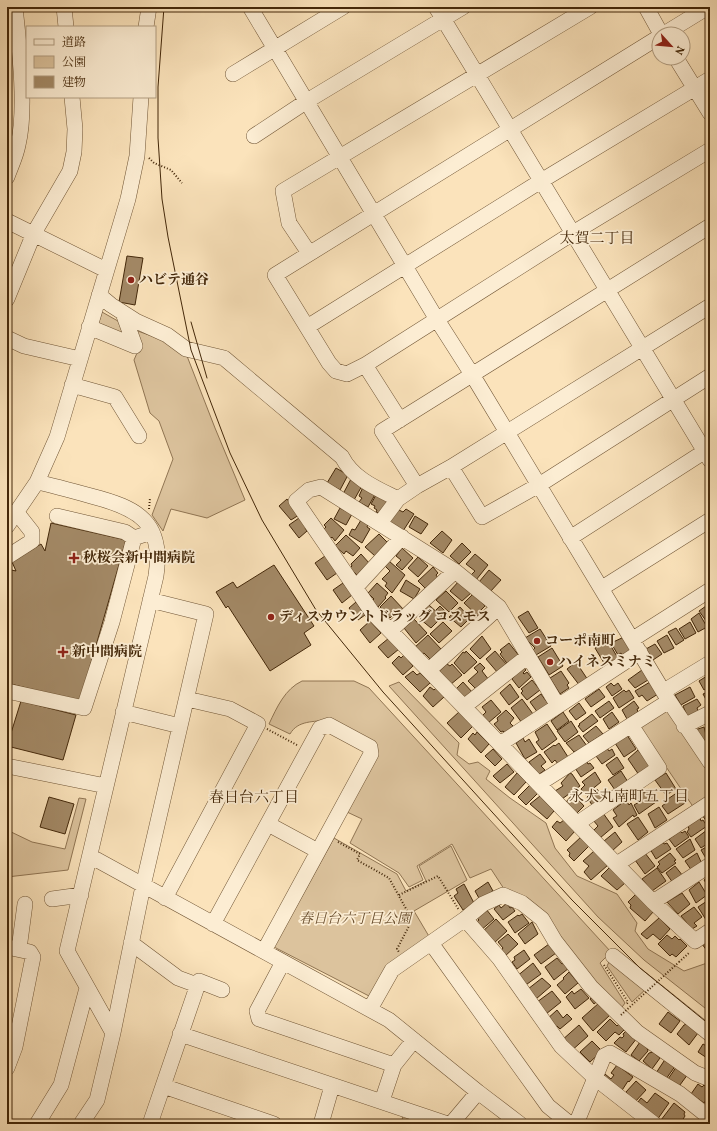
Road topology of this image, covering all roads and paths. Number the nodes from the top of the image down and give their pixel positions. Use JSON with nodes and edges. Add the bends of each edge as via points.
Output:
{"nodes":[{"id":1,"x":15,"y":7,"type":"edge"},
{"id":2,"x":64,"y":7,"type":"edge"},
{"id":3,"x":149,"y":7,"type":"edge"},
{"id":4,"x":250,"y":7,"type":"edge"},
{"id":5,"x":344,"y":7,"type":"edge"},
{"id":6,"x":463,"y":7,"type":"edge"},
{"id":7,"x":590,"y":7,"type":"edge"},
{"id":8,"x":646,"y":7,"type":"edge"},
{"id":9,"x":708,"y":7,"type":"edge"},
{"id":10,"x":440,"y":13,"type":"edge"},
{"id":11,"x":66,"y":26,"type":"edge"},
{"id":12,"x":146,"y":26,"type":"edge"},
{"id":13,"x":658,"y":26,"type":"edge"},
{"id":14,"x":676,"y":26,"type":"edge"},
{"id":15,"x":651,"y":42,"type":"edge"},
{"id":16,"x":276,"y":48,"type":"junction"},
{"id":17,"x":18,"y":49,"type":"edge"},
{"id":18,"x":681,"y":66,"type":"edge"},
{"id":19,"x":233,"y":74,"type":"dead end"},
{"id":20,"x":478,"y":75,"type":"junction"},
{"id":21,"x":710,"y":79,"type":"edge"},
{"id":22,"x":695,"y":89,"type":"junction"},
{"id":23,"x":72,"y":98,"type":"edge"},
{"id":24,"x":141,"y":98,"type":"edge"},
{"id":25,"x":307,"y":101,"type":"junction"},
{"id":26,"x":710,"y":113,"type":"edge"},
{"id":27,"x":511,"y":129,"type":"junction"},
{"id":28,"x":254,"y":136,"type":"dead end"},
{"id":29,"x":710,"y":150,"type":"edge"},
{"id":30,"x":137,"y":156,"type":"junction"},
{"id":31,"x":341,"y":157,"type":"junction"},
{"id":32,"x":7,"y":177,"type":"edge"},
{"id":33,"x":541,"y":181,"type":"junction"},
{"id":34,"x":182,"y":183,"type":"dead end"},
{"id":35,"x":374,"y":213,"type":"junction"},
{"id":36,"x":7,"y":221,"type":"edge"},
{"id":37,"x":710,"y":226,"type":"edge"},
{"id":38,"x":34,"y":233,"type":"junction"},
{"id":39,"x":573,"y":233,"type":"junction"},
{"id":40,"x":309,"y":253,"type":"junction"},
{"id":41,"x":406,"y":267,"type":"junction"},
{"id":42,"x":106,"y":270,"type":"junction"},
{"id":43,"x":608,"y":290,"type":"junction"},
{"id":44,"x":98,"y":295,"type":"junction"},
{"id":45,"x":7,"y":299,"type":"edge"},
{"id":46,"x":710,"y":306,"type":"edge"},
{"id":47,"x":123,"y":313,"type":"junction"},
{"id":48,"x":436,"y":318,"type":"junction"},
{"id":49,"x":89,"y":327,"type":"junction"},
{"id":50,"x":307,"y":327,"type":"junction"},
{"id":51,"x":7,"y":338,"type":"edge"},
{"id":52,"x":642,"y":349,"type":"junction"},
{"id":53,"x":80,"y":359,"type":"junction"},
{"id":54,"x":365,"y":365,"type":"junction"},
{"id":55,"x":473,"y":376,"type":"junction"},
{"id":56,"x":710,"y":376,"type":"edge"},
{"id":57,"x":72,"y":385,"type":"junction"},
{"id":58,"x":673,"y":399,"type":"junction"},
{"id":59,"x":400,"y":420,"type":"junction"},
{"id":60,"x":507,"y":432,"type":"junction"},
{"id":61,"x":139,"y":436,"type":"dead end"},
{"id":62,"x":708,"y":453,"type":"edge"},
{"id":63,"x":451,"y":466,"type":"junction"},
{"id":64,"x":37,"y":482,"type":"junction"},
{"id":65,"x":539,"y":485,"type":"junction"},
{"id":66,"x":417,"y":486,"type":"junction"},
{"id":67,"x":398,"y":500,"type":"junction"},
{"id":68,"x":17,"y":513,"type":"junction"},
{"id":69,"x":57,"y":516,"type":"dead end"},
{"id":70,"x":710,"y":520,"type":"edge"},
{"id":71,"x":380,"y":523,"type":"junction"},
{"id":72,"x":7,"y":526,"type":"edge"},
{"id":73,"x":152,"y":532,"type":"junction"},
{"id":74,"x":402,"y":537,"type":"junction"},
{"id":75,"x":134,"y":538,"type":"junction"},
{"id":76,"x":570,"y":538,"type":"junction"},
{"id":77,"x":7,"y":557,"type":"edge"},
{"id":78,"x":455,"y":571,"type":"junction"},
{"id":79,"x":356,"y":587,"type":"junction"},
{"id":80,"x":602,"y":588,"type":"junction"},
{"id":81,"x":710,"y":590,"type":"edge"},
{"id":82,"x":150,"y":600,"type":"junction"},
{"id":83,"x":499,"y":607,"type":"junction"},
{"id":84,"x":391,"y":630,"type":"junction"},
{"id":85,"x":632,"y":639,"type":"junction"},
{"id":86,"x":640,"y":652,"type":"junction"},
{"id":87,"x":528,"y":656,"type":"junction"},
{"id":88,"x":710,"y":663,"type":"edge"},
{"id":89,"x":429,"y":670,"type":"junction"},
{"id":90,"x":7,"y":692,"type":"edge"},
{"id":91,"x":666,"y":696,"type":"junction"},
{"id":92,"x":187,"y":699,"type":"junction"},
{"id":93,"x":465,"y":706,"type":"junction"},
{"id":94,"x":558,"y":706,"type":"junction"},
{"id":95,"x":123,"y":712,"type":"junction"},
{"id":96,"x":710,"y":713,"type":"edge"},
{"id":97,"x":258,"y":724,"type":"junction"},
{"id":98,"x":632,"y":724,"type":"junction"},
{"id":99,"x":180,"y":726,"type":"junction"},
{"id":100,"x":684,"y":726,"type":"junction"},
{"id":101,"x":500,"y":744,"type":"junction"},
{"id":102,"x":307,"y":750,"type":"junction"},
{"id":103,"x":710,"y":762,"type":"edge"},
{"id":104,"x":7,"y":766,"type":"edge"},
{"id":105,"x":540,"y":783,"type":"junction"},
{"id":106,"x":106,"y":786,"type":"junction"},
{"id":107,"x":710,"y":803,"type":"edge"},
{"id":108,"x":578,"y":823,"type":"junction"},
{"id":109,"x":268,"y":824,"type":"junction"},
{"id":110,"x":327,"y":835,"type":"junction"},
{"id":111,"x":318,"y":851,"type":"junction"},
{"id":112,"x":90,"y":856,"type":"junction"},
{"id":113,"x":617,"y":864,"type":"junction"},
{"id":114,"x":710,"y":865,"type":"edge"},
{"id":115,"x":142,"y":886,"type":"junction"},
{"id":116,"x":81,"y":895,"type":"junction"},
{"id":117,"x":399,"y":895,"type":"junction"},
{"id":118,"x":165,"y":898,"type":"junction"},
{"id":119,"x":52,"y":899,"type":"dead end"},
{"id":120,"x":653,"y":902,"type":"junction"},
{"id":121,"x":25,"y":904,"type":"dead end"},
{"id":122,"x":465,"y":919,"type":"junction"},
{"id":123,"x":213,"y":924,"type":"junction"},
{"id":124,"x":710,"y":931,"type":"edge"},
{"id":125,"x":695,"y":941,"type":"junction"},
{"id":126,"x":130,"y":943,"type":"junction"},
{"id":127,"x":431,"y":943,"type":"junction"},
{"id":128,"x":13,"y":948,"type":"edge"},
{"id":129,"x":264,"y":951,"type":"junction"},
{"id":130,"x":613,"y":956,"type":"joint"},
{"id":131,"x":406,"y":960,"type":"junction"},
{"id":132,"x":283,"y":962,"type":"junction"},
{"id":133,"x":197,"y":985,"type":"junction"},
{"id":134,"x":88,"y":988,"type":"junction"},
{"id":135,"x":222,"y":990,"type":"dead end"},
{"id":136,"x":370,"y":1009,"type":"junction"},
{"id":137,"x":621,"y":1016,"type":"junction"},
{"id":138,"x":114,"y":1033,"type":"junction"},
{"id":139,"x":180,"y":1034,"type":"junction"},
{"id":140,"x":710,"y":1034,"type":"edge"},
{"id":141,"x":414,"y":1040,"type":"junction"},
{"id":142,"x":394,"y":1065,"type":"junction"},
{"id":143,"x":7,"y":1068,"type":"edge"},
{"id":144,"x":695,"y":1073,"type":"junction"},
{"id":145,"x":595,"y":1078,"type":"junction"},
{"id":146,"x":710,"y":1079,"type":"edge"},
{"id":147,"x":163,"y":1086,"type":"junction"},
{"id":148,"x":332,"y":1086,"type":"junction"},
{"id":149,"x":478,"y":1092,"type":"junction"},
{"id":150,"x":680,"y":1094,"type":"junction"},
{"id":151,"x":382,"y":1101,"type":"junction"},
{"id":152,"x":710,"y":1118,"type":"edge"},
{"id":153,"x":37,"y":1124,"type":"edge"},
{"id":154,"x":81,"y":1124,"type":"edge"},
{"id":155,"x":150,"y":1124,"type":"edge"},
{"id":156,"x":274,"y":1124,"type":"edge"},
{"id":157,"x":321,"y":1124,"type":"edge"},
{"id":158,"x":449,"y":1124,"type":"edge"},
{"id":159,"x":520,"y":1124,"type":"edge"},
{"id":160,"x":570,"y":1124,"type":"edge"},
{"id":161,"x":576,"y":1124,"type":"edge"},
{"id":162,"x":654,"y":1124,"type":"edge"}],
"edges":[{"from":1,"to":17,"type":"street"},
{"from":2,"to":11,"type":"street"},
{"from":3,"to":12,"type":"street"},
{"from":4,"to":16,"type":"street"},
{"from":5,"to":16,"type":"street"},
{"from":6,"to":10,"type":"street"},
{"from":7,"to":20,"type":"street"},
{"from":8,"to":13,"type":"street"},
{"from":9,"to":14,"type":"street"},
{"from":10,"to":20,"type":"street"},
{"from":10,"to":25,"type":"street"},
{"from":15,"to":27,"type":"street"},
{"from":16,"to":19,"type":"street"},
{"from":16,"to":25,"type":"street"},
{"from":17,"to":32,"type":"street","via":[[22,110],[19,138]]},
{"from":18,"to":22,"type":"street"},
{"from":20,"to":27,"type":"street"},
{"from":20,"to":31,"type":"street"},
{"from":21,"to":22,"type":"street"},
{"from":22,"to":26,"type":"street"},
{"from":22,"to":33,"type":"street"},
{"from":23,"to":38,"type":"street","via":[[75,129],[70,170]]},
{"from":24,"to":30,"type":"street"},
{"from":25,"to":28,"type":"street"},
{"from":25,"to":31,"type":"street"},
{"from":27,"to":33,"type":"street"},
{"from":27,"to":35,"type":"street"},
{"from":29,"to":39,"type":"street"},
{"from":30,"to":34,"type":"path","via":[[144,155],[154,163],[171,170]]},
{"from":30,"to":42,"type":"street","via":[[127,203]]},
{"from":31,"to":35,"type":"street"},
{"from":31,"to":40,"type":"street","via":[[283,191],[289,223]]},
{"from":33,"to":39,"type":"street"},
{"from":33,"to":41,"type":"street"},
{"from":35,"to":40,"type":"street"},
{"from":35,"to":41,"type":"street"},
{"from":36,"to":38,"type":"street"},
{"from":37,"to":43,"type":"street"},
{"from":38,"to":42,"type":"street"},
{"from":38,"to":45,"type":"street"},
{"from":39,"to":43,"type":"street"},
{"from":39,"to":48,"type":"street"},
{"from":40,"to":50,"type":"street","via":[[275,275]]},
{"from":41,"to":48,"type":"street"},
{"from":41,"to":50,"type":"street"},
{"from":42,"to":44,"type":"street"},
{"from":43,"to":52,"type":"street"},
{"from":43,"to":55,"type":"street"},
{"from":44,"to":47,"type":"street"},
{"from":44,"to":49,"type":"street"},
{"from":46,"to":52,"type":"street"},
{"from":47,"to":49,"type":"street","via":[[135,346]]},
{"from":47,"to":67,"type":"street","via":[[166,335],[186,350],[224,358],[342,457],[346,466],[365,482]]},
{"from":48,"to":54,"type":"street"},
{"from":48,"to":55,"type":"street"},
{"from":49,"to":53,"type":"street"},
{"from":50,"to":54,"type":"street","via":[[336,371],[347,374]]},
{"from":51,"to":53,"type":"street","via":[[24,346]]},
{"from":52,"to":58,"type":"street"},
{"from":52,"to":60,"type":"street"},
{"from":53,"to":57,"type":"street"},
{"from":54,"to":59,"type":"street"},
{"from":55,"to":59,"type":"street"},
{"from":55,"to":60,"type":"street"},
{"from":56,"to":58,"type":"street"},
{"from":57,"to":61,"type":"street","via":[[115,397]]},
{"from":57,"to":64,"type":"street","via":[[57,437]]},
{"from":58,"to":62,"type":"street"},
{"from":58,"to":65,"type":"street"},
{"from":59,"to":66,"type":"street","via":[[382,431]]},
{"from":60,"to":63,"type":"street"},
{"from":60,"to":65,"type":"street"},
{"from":62,"to":76,"type":"street"},
{"from":63,"to":65,"type":"street","via":[[482,517]]},
{"from":63,"to":66,"type":"street"},
{"from":64,"to":68,"type":"street"},
{"from":64,"to":73,"type":"street","via":[[114,502],[134,511]]},
{"from":65,"to":76,"type":"street"},
{"from":66,"to":67,"type":"street"},
{"from":67,"to":71,"type":"street"},
{"from":68,"to":72,"type":"street"},
{"from":68,"to":77,"type":"street","via":[[32,532],[32,541]]},
{"from":69,"to":75,"type":"street","via":[[126,532]]},
{"from":70,"to":80,"type":"street"},
{"from":71,"to":74,"type":"street"},
{"from":71,"to":79,"type":"street","via":[[321,487],[309,490],[296,501]]},
{"from":73,"to":75,"type":"street"},
{"from":73,"to":82,"type":"street","via":[[159,558]]},
{"from":74,"to":78,"type":"street"},
{"from":74,"to":79,"type":"street"},
{"from":75,"to":90,"type":"street","via":[[112,622],[84,708]]},
{"from":76,"to":80,"type":"street"},
{"from":78,"to":83,"type":"street"},
{"from":78,"to":84,"type":"street"},
{"from":79,"to":84,"type":"street","via":[[372,612]]},
{"from":80,"to":85,"type":"street"},
{"from":81,"to":85,"type":"street"},
{"from":82,"to":92,"type":"street","via":[[206,614]]},
{"from":82,"to":95,"type":"street"},
{"from":83,"to":87,"type":"street"},
{"from":83,"to":89,"type":"street"},
{"from":84,"to":89,"type":"street"},
{"from":85,"to":86,"type":"street"},
{"from":86,"to":91,"type":"street"},
{"from":86,"to":94,"type":"street"},
{"from":87,"to":93,"type":"street"},
{"from":87,"to":94,"type":"street"},
{"from":88,"to":91,"type":"street"},
{"from":89,"to":93,"type":"street"},
{"from":91,"to":98,"type":"street"},
{"from":91,"to":100,"type":"street"},
{"from":92,"to":97,"type":"street","via":[[230,709]]},
{"from":92,"to":99,"type":"street"},
{"from":93,"to":101,"type":"street"},
{"from":94,"to":101,"type":"street"},
{"from":95,"to":99,"type":"street"},
{"from":95,"to":106,"type":"street"},
{"from":96,"to":100,"type":"street"},
{"from":97,"to":102,"type":"path"},
{"from":97,"to":118,"type":"street"},
{"from":98,"to":105,"type":"street"},
{"from":98,"to":108,"type":"street","via":[[659,768]]},
{"from":99,"to":115,"type":"street"},
{"from":100,"to":103,"type":"street"},
{"from":101,"to":105,"type":"street"},
{"from":102,"to":109,"type":"street"},
{"from":102,"to":110,"type":"street","via":[[320,728],[329,725],[370,747],[371,754]]},
{"from":104,"to":106,"type":"street"},
{"from":105,"to":108,"type":"street"},
{"from":106,"to":112,"type":"street"},
{"from":107,"to":113,"type":"street"},
{"from":108,"to":113,"type":"street"},
{"from":109,"to":111,"type":"street"},
{"from":109,"to":123,"type":"street"},
{"from":110,"to":111,"type":"street"},
{"from":110,"to":117,"type":"path","via":[[360,854],[357,860],[389,878]]},
{"from":111,"to":129,"type":"street"},
{"from":112,"to":115,"type":"street"},
{"from":112,"to":116,"type":"street"},
{"from":113,"to":120,"type":"street"},
{"from":114,"to":120,"type":"street"},
{"from":115,"to":118,"type":"street"},
{"from":115,"to":126,"type":"street"},
{"from":116,"to":119,"type":"street"},
{"from":116,"to":134,"type":"street","via":[[67,951]]},
{"from":117,"to":122,"type":"path","via":[[438,876]]},
{"from":117,"to":131,"type":"path","via":[[410,916],[397,949]]},
{"from":118,"to":123,"type":"street"},
{"from":120,"to":125,"type":"street"},
{"from":121,"to":128,"type":"street"},
{"from":122,"to":127,"type":"street"},
{"from":122,"to":137,"type":"street","via":[[483,904],[503,895],[522,903],[542,919],[555,941],[591,987]]},
{"from":122,"to":145,"type":"street","via":[[499,958],[561,1046]]},
{"from":123,"to":129,"type":"street"},
{"from":124,"to":125,"type":"street"},
{"from":125,"to":137,"type":"path","bridge":true,"via":[[692,949]]},
{"from":126,"to":133,"type":"street","via":[[178,978]]},
{"from":126,"to":138,"type":"street"},
{"from":127,"to":131,"type":"street"},
{"from":127,"to":160,"type":"street","via":[[548,1106]]},
{"from":128,"to":143,"type":"street","via":[[30,952],[33,957],[15,1047]]},
{"from":129,"to":132,"type":"street"},
{"from":130,"to":137,"type":"path","via":[[604,965],[628,1002]]},
{"from":130,"to":140,"type":"street"},
{"from":131,"to":136,"type":"street","via":[[392,970]]},
{"from":132,"to":136,"type":"street"},
{"from":132,"to":142,"type":"street","via":[[257,1011],[258,1019]]},
{"from":133,"to":135,"type":"street","via":[[199,981]]},
{"from":133,"to":139,"type":"street"},
{"from":134,"to":138,"type":"street"},
{"from":134,"to":153,"type":"street","via":[[62,1085]]},
{"from":136,"to":141,"type":"street"},
{"from":137,"to":144,"type":"street","via":[[637,1032]]},
{"from":138,"to":154,"type":"street","via":[[97,1100]]},
{"from":139,"to":147,"type":"street"},
{"from":139,"to":148,"type":"street"},
{"from":141,"to":142,"type":"street"},
{"from":141,"to":149,"type":"street"},
{"from":142,"to":151,"type":"street"},
{"from":144,"to":146,"type":"street"},
{"from":144,"to":150,"type":"street"},
{"from":145,"to":150,"type":"street","via":[[604,1056],[610,1053]]},
{"from":145,"to":161,"type":"street"},
{"from":145,"to":162,"type":"street"},
{"from":147,"to":155,"type":"street"},
{"from":147,"to":156,"type":"street"},
{"from":148,"to":151,"type":"street"},
{"from":148,"to":157,"type":"street"},
{"from":149,"to":158,"type":"street"},
{"from":149,"to":159,"type":"street"},
{"from":150,"to":152,"type":"street"},
{"from":151,"to":158,"type":"street"}]}
